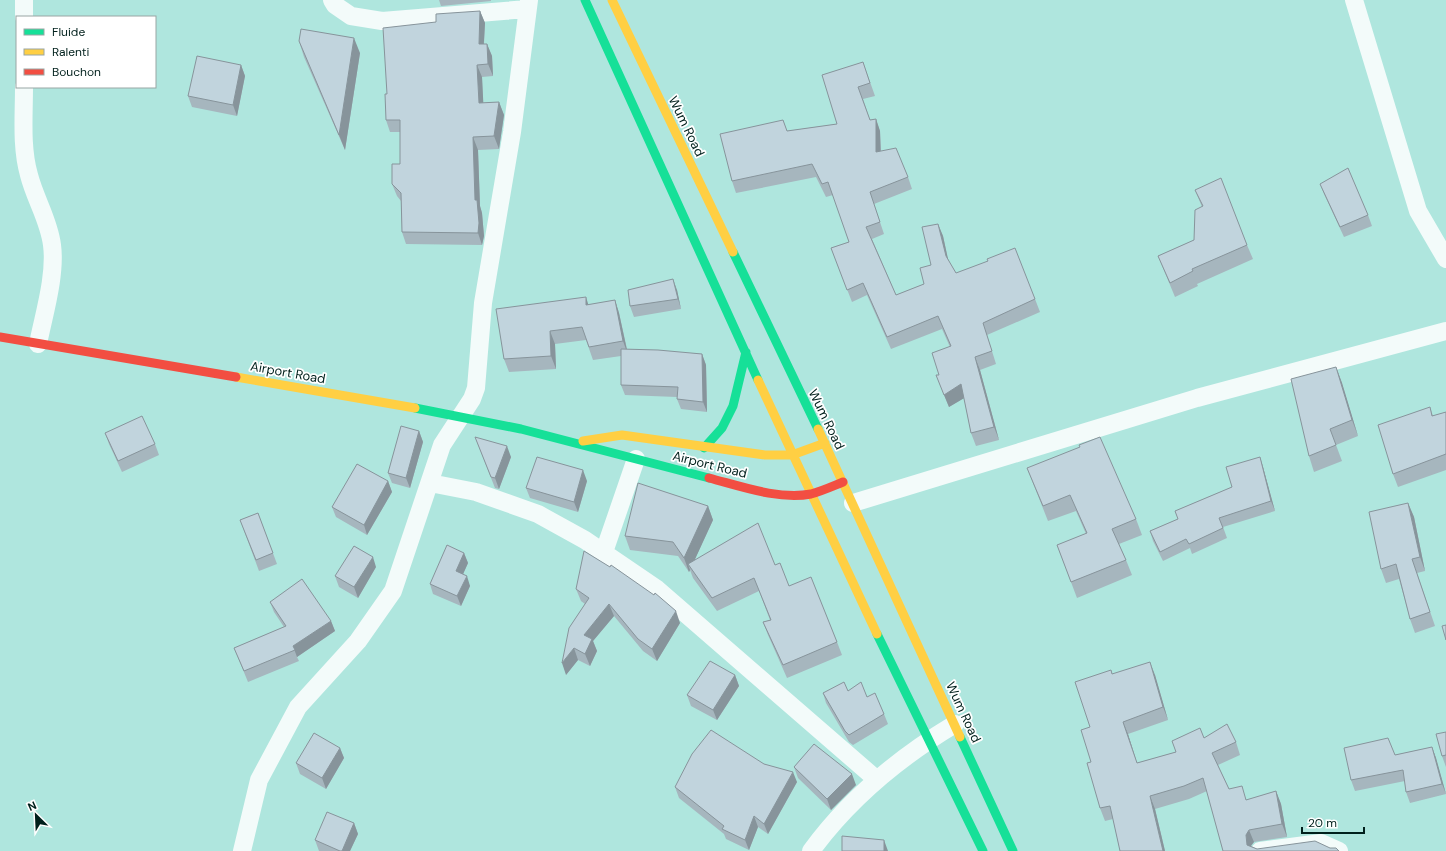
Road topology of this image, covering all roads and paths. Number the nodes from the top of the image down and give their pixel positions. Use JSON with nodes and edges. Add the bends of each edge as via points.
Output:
{"nodes":[{"id":1,"x":24,"y":0,"type":"edge"},
{"id":2,"x":332,"y":0,"type":"edge"},
{"id":3,"x":585,"y":0,"type":"edge"},
{"id":4,"x":612,"y":0,"type":"edge"},
{"id":5,"x":1354,"y":0,"type":"edge"},
{"id":6,"x":528,"y":4,"type":"edge"},
{"id":7,"x":24,"y":16,"type":"edge"},
{"id":8,"x":24,"y":88,"type":"edge"},
{"id":9,"x":1446,"y":259,"type":"edge"},
{"id":10,"x":1446,"y":331,"type":"edge"},
{"id":11,"x":0,"y":337,"type":"edge"},
{"id":12,"x":38,"y":344,"type":"junction"},
{"id":13,"x":746,"y":352,"type":"junction"},
{"id":14,"x":462,"y":416,"type":"junction"},
{"id":15,"x":570,"y":443,"type":"junction"},
{"id":16,"x":825,"y":443,"type":"junction"},
{"id":17,"x":704,"y":448,"type":"junction"},
{"id":18,"x":792,"y":455,"type":"junction"},
{"id":19,"x":636,"y":459,"type":"junction"},
{"id":20,"x":430,"y":482,"type":"junction"},
{"id":21,"x":843,"y":482,"type":"junction"},
{"id":22,"x":810,"y":494,"type":"junction"},
{"id":23,"x":852,"y":502,"type":"junction"},
{"id":24,"x":604,"y":552,"type":"junction"},
{"id":25,"x":955,"y":724,"type":"junction"},
{"id":26,"x":928,"y":740,"type":"junction"},
{"id":27,"x":876,"y":779,"type":"junction"},
{"id":28,"x":242,"y":851,"type":"edge"},
{"id":29,"x":811,"y":851,"type":"edge"},
{"id":30,"x":983,"y":851,"type":"edge"},
{"id":31,"x":1013,"y":851,"type":"edge"},
{"id":32,"x":1260,"y":851,"type":"edge"},
{"id":33,"x":1339,"y":851,"type":"edge"}],
"edges":[{"from":1,"to":7,"type":"street"},
{"from":2,"to":6,"type":"street","via":[[351,16],[382,21]]},
{"from":3,"to":13,"type":"main road"},
{"from":4,"to":16,"type":"main road","name":"Wum Road"},
{"from":5,"to":9,"type":"street","via":[[1418,211]]},
{"from":6,"to":14,"type":"street","via":[[512,132],[483,302],[476,388]]},
{"from":8,"to":12,"type":"street","via":[[24,156],[52,245],[52,271]]},
{"from":10,"to":23,"type":"street","via":[[1197,398]]},
{"from":11,"to":12,"type":"main road","name":"Airport Road"},
{"from":12,"to":14,"type":"main road","name":"Airport Road","via":[[274,382]]},
{"from":13,"to":17,"type":"main road","via":[[733,406],[722,428]]},
{"from":13,"to":18,"type":"main road"},
{"from":14,"to":15,"type":"main road","name":"Airport Road"},
{"from":14,"to":20,"type":"street","via":[[442,445]]},
{"from":15,"to":17,"type":"main road","name":"Airport Road","via":[[622,435]]},
{"from":15,"to":19,"type":"main road","name":"Airport Road"},
{"from":16,"to":18,"type":"main road","name":"Airport Road"},
{"from":16,"to":21,"type":"main road","name":"Wum Road"},
{"from":17,"to":18,"type":"main road","name":"Airport Road","via":[[765,456]]},
{"from":18,"to":22,"type":"main road"},
{"from":19,"to":22,"type":"main road","name":"Airport Road","via":[[758,490]]},
{"from":19,"to":24,"type":"street"},
{"from":20,"to":24,"type":"street","via":[[476,492],[538,514]]},
{"from":20,"to":28,"type":"street","via":[[393,591],[358,641],[298,707],[259,780]]},
{"from":21,"to":22,"type":"main road","name":"Airport Road"},
{"from":21,"to":23,"type":"main road","name":"Wum Road"},
{"from":22,"to":26,"type":"main road"},
{"from":23,"to":25,"type":"main road","name":"Wum Road"},
{"from":24,"to":27,"type":"street","via":[[657,589]]},
{"from":25,"to":26,"type":"street"},
{"from":25,"to":31,"type":"main road","name":"Wum Road"},
{"from":26,"to":27,"type":"street"},
{"from":26,"to":30,"type":"main road"},
{"from":27,"to":29,"type":"street","via":[[821,836]]},
{"from":32,"to":33,"type":"street","via":[[1321,843]]}]}
